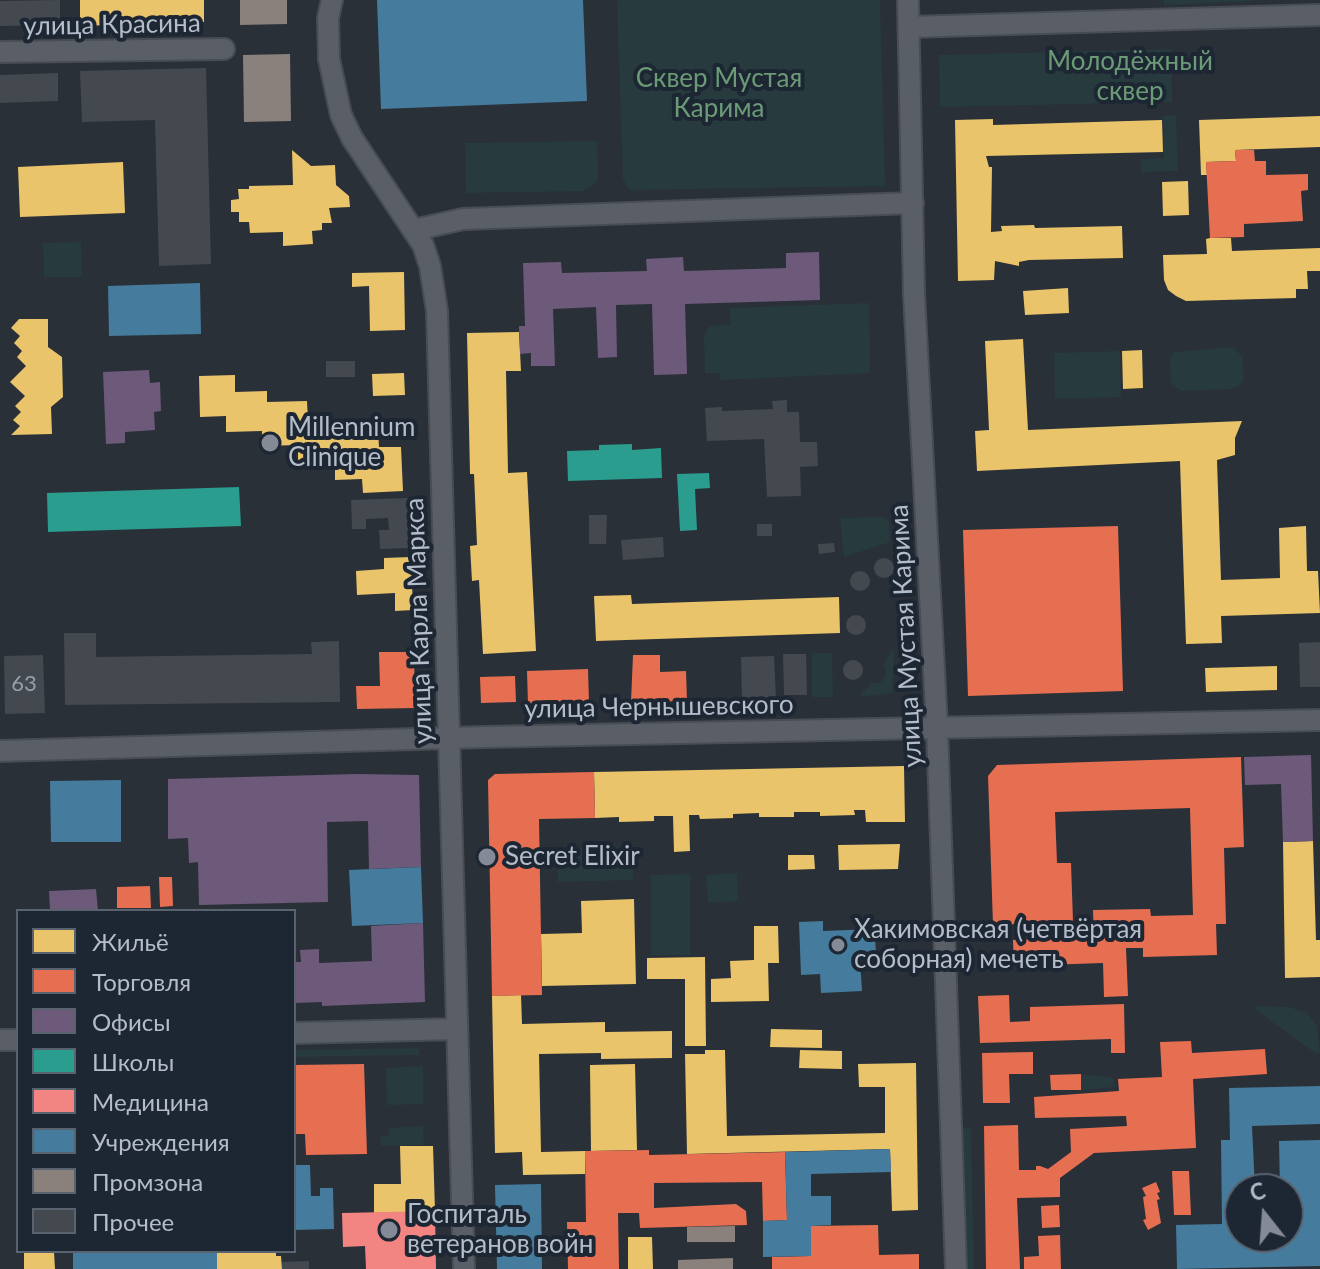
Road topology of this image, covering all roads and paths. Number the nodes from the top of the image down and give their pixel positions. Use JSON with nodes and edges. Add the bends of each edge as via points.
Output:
{"nodes":[{"id":1,"x":332,"y":0,"type":"edge"},
{"id":2,"x":908,"y":0,"type":"edge"},
{"id":3,"x":1320,"y":15,"type":"edge"},
{"id":4,"x":909,"y":27,"type":"junction"},
{"id":5,"x":224,"y":49,"type":"dead end"},
{"id":6,"x":0,"y":52,"type":"edge"},
{"id":7,"x":913,"y":203,"type":"junction"},
{"id":8,"x":414,"y":230,"type":"junction"},
{"id":9,"x":1320,"y":720,"type":"edge"},
{"id":10,"x":937,"y":727,"type":"junction"},
{"id":11,"x":449,"y":738,"type":"junction"},
{"id":12,"x":0,"y":751,"type":"edge"},
{"id":13,"x":457,"y":1029,"type":"junction"},
{"id":14,"x":296,"y":1033,"type":"edge"},
{"id":15,"x":464,"y":1269,"type":"edge"},
{"id":16,"x":956,"y":1269,"type":"edge"}],
"edges":[{"from":1,"to":8,"type":"street","name":"улица Карла Маркса","via":[[329,59],[341,115]]},
{"from":2,"to":4,"type":"street","name":"улица Мустая Карима"},
{"from":3,"to":4,"type":"street"},
{"from":4,"to":7,"type":"street","name":"улица Мустая Карима"},
{"from":5,"to":6,"type":"street","name":"улица Красина"},
{"from":7,"to":8,"type":"street","via":[[463,219]]},
{"from":7,"to":10,"type":"street","name":"улица Мустая Карима"},
{"from":8,"to":11,"type":"street","name":"улица Карла Маркса","via":[[430,266],[437,311]]},
{"from":9,"to":10,"type":"street","name":"улица Чернышевского"},
{"from":10,"to":11,"type":"street","name":"улица Чернышевского"},
{"from":10,"to":16,"type":"street","name":"улица Мустая Карима"},
{"from":11,"to":12,"type":"street","name":"улица Чернышевского"},
{"from":11,"to":13,"type":"street","name":"улица Карла Маркса"},
{"from":13,"to":14,"type":"street"},
{"from":13,"to":15,"type":"street","name":"улица Карла Маркса"}]}
